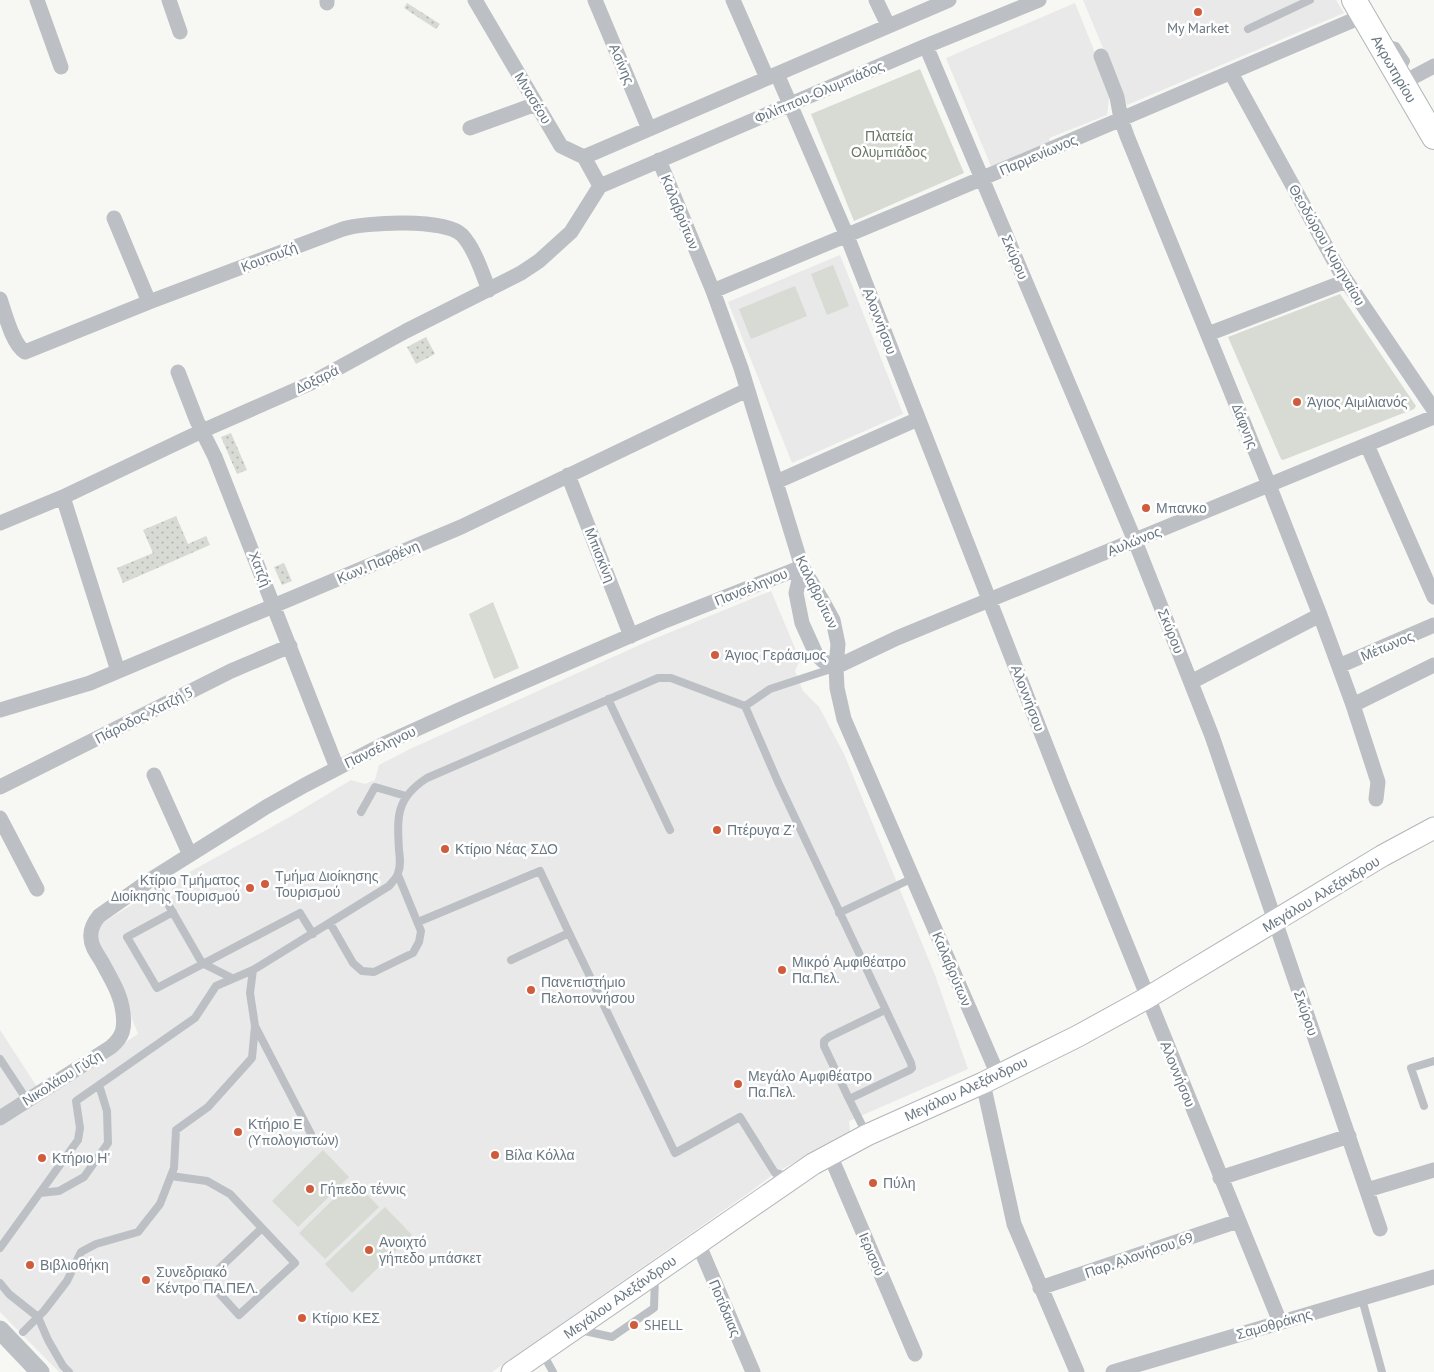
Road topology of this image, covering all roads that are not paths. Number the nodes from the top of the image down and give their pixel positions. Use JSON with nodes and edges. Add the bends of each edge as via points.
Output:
{"nodes":[{"id":1,"x":37,"y":0,"type":"edge"},
{"id":2,"x":169,"y":0,"type":"edge"},
{"id":3,"x":474,"y":0,"type":"edge"},
{"id":4,"x":595,"y":0,"type":"edge"},
{"id":5,"x":733,"y":0,"type":"edge"},
{"id":6,"x":876,"y":0,"type":"edge"},
{"id":7,"x":949,"y":0,"type":"edge"},
{"id":8,"x":1039,"y":0,"type":"edge"},
{"id":9,"x":1310,"y":0,"type":"edge"},
{"id":10,"x":1358,"y":8,"type":"edge"},
{"id":11,"x":888,"y":25,"type":"junction"},
{"id":12,"x":1248,"y":28,"type":"dead end"},
{"id":13,"x":180,"y":32,"type":"dead end"},
{"id":14,"x":926,"y":46,"type":"junction"},
{"id":15,"x":1101,"y":56,"type":"dead end"},
{"id":16,"x":1434,"y":66,"type":"edge"},
{"id":17,"x":62,"y":67,"type":"dead end"},
{"id":18,"x":1231,"y":72,"type":"junction"},
{"id":19,"x":772,"y":76,"type":"junction"},
{"id":20,"x":1400,"y":79,"type":"junction"},
{"id":21,"x":536,"y":104,"type":"junction"},
{"id":22,"x":790,"y":105,"type":"junction"},
{"id":23,"x":1121,"y":120,"type":"junction"},
{"id":24,"x":470,"y":128,"type":"dead end"},
{"id":25,"x":649,"y":129,"type":"junction"},
{"id":26,"x":1434,"y":137,"type":"edge"},
{"id":27,"x":584,"y":157,"type":"junction"},
{"id":28,"x":659,"y":160,"type":"junction"},
{"id":29,"x":982,"y":179,"type":"junction"},
{"id":30,"x":600,"y":186,"type":"junction"},
{"id":31,"x":114,"y":218,"type":"dead end"},
{"id":32,"x":847,"y":236,"type":"junction"},
{"id":33,"x":1346,"y":281,"type":"junction"},
{"id":34,"x":489,"y":290,"type":"junction"},
{"id":35,"x":713,"y":291,"type":"junction"},
{"id":36,"x":0,"y":299,"type":"edge"},
{"id":37,"x":149,"y":302,"type":"junction"},
{"id":38,"x":1208,"y":334,"type":"junction"},
{"id":39,"x":178,"y":372,"type":"dead end"},
{"id":40,"x":747,"y":390,"type":"junction"},
{"id":41,"x":1434,"y":410,"type":"edge"},
{"id":42,"x":1434,"y":417,"type":"edge"},
{"id":43,"x":918,"y":419,"type":"junction"},
{"id":44,"x":202,"y":431,"type":"junction"},
{"id":45,"x":1367,"y":445,"type":"junction"},
{"id":46,"x":568,"y":475,"type":"junction"},
{"id":47,"x":776,"y":482,"type":"junction"},
{"id":48,"x":1269,"y":485,"type":"junction"},
{"id":49,"x":63,"y":497,"type":"junction"},
{"id":50,"x":0,"y":523,"type":"edge"},
{"id":51,"x":1135,"y":541,"type":"junction"},
{"id":52,"x":802,"y":567,"type":"junction"},
{"id":53,"x":1434,"y":598,"type":"edge"},
{"id":54,"x":989,"y":600,"type":"junction"},
{"id":55,"x":274,"y":605,"type":"junction"},
{"id":56,"x":1320,"y":615,"type":"junction"},
{"id":57,"x":1434,"y":625,"type":"edge"},
{"id":58,"x":631,"y":636,"type":"junction"},
{"id":59,"x":290,"y":646,"type":"junction"},
{"id":60,"x":1434,"y":665,"type":"edge"},
{"id":61,"x":1338,"y":666,"type":"junction"},
{"id":62,"x":836,"y":667,"type":"junction"},
{"id":63,"x":118,"y":671,"type":"junction"},
{"id":64,"x":1190,"y":682,"type":"junction"},
{"id":65,"x":608,"y":698,"type":"junction"},
{"id":66,"x":1353,"y":705,"type":"junction"},
{"id":67,"x":745,"y":706,"type":"junction"},
{"id":68,"x":0,"y":710,"type":"edge"},
{"id":69,"x":337,"y":768,"type":"junction"},
{"id":70,"x":154,"y":775,"type":"dead end"},
{"id":71,"x":0,"y":787,"type":"edge"},
{"id":72,"x":406,"y":796,"type":"junction"},
{"id":73,"x":1376,"y":800,"type":"dead end"},
{"id":74,"x":361,"y":812,"type":"dead end"},
{"id":75,"x":0,"y":818,"type":"edge"},
{"id":76,"x":1434,"y":828,"type":"edge"},
{"id":77,"x":670,"y":830,"type":"dead end"},
{"id":78,"x":190,"y":855,"type":"junction"},
{"id":79,"x":398,"y":875,"type":"junction"},
{"id":80,"x":153,"y":878,"type":"junction"},
{"id":81,"x":913,"y":878,"type":"junction"},
{"id":82,"x":37,"y":890,"type":"dead end"},
{"id":83,"x":172,"y":912,"type":"junction"},
{"id":84,"x":839,"y":913,"type":"junction"},
{"id":85,"x":418,"y":922,"type":"junction"},
{"id":86,"x":1274,"y":922,"type":"junction"},
{"id":87,"x":330,"y":923,"type":"junction"},
{"id":88,"x":569,"y":933,"type":"junction"},
{"id":89,"x":313,"y":934,"type":"junction"},
{"id":90,"x":511,"y":960,"type":"dead end"},
{"id":91,"x":202,"y":963,"type":"junction"},
{"id":92,"x":253,"y":970,"type":"junction"},
{"id":93,"x":232,"y":978,"type":"junction"},
{"id":94,"x":1148,"y":998,"type":"junction"},
{"id":95,"x":885,"y":1010,"type":"junction"},
{"id":96,"x":255,"y":1026,"type":"junction"},
{"id":97,"x":122,"y":1037,"type":"joint"},
{"id":98,"x":0,"y":1059,"type":"edge"},
{"id":99,"x":1434,"y":1061,"type":"edge"},
{"id":100,"x":990,"y":1079,"type":"junction"},
{"id":101,"x":99,"y":1085,"type":"junction"},
{"id":102,"x":849,"y":1099,"type":"junction"},
{"id":103,"x":28,"y":1100,"type":"junction"},
{"id":104,"x":1424,"y":1106,"type":"dead end"},
{"id":105,"x":0,"y":1118,"type":"edge"},
{"id":106,"x":311,"y":1134,"type":"dead end"},
{"id":107,"x":867,"y":1135,"type":"junction"},
{"id":108,"x":1349,"y":1136,"type":"junction"},
{"id":109,"x":830,"y":1155,"type":"junction"},
{"id":110,"x":1434,"y":1170,"type":"edge"},
{"id":111,"x":171,"y":1176,"type":"junction"},
{"id":112,"x":793,"y":1177,"type":"junction"},
{"id":113,"x":1220,"y":1178,"type":"junction"},
{"id":114,"x":1367,"y":1190,"type":"junction"},
{"id":115,"x":40,"y":1193,"type":"junction"},
{"id":116,"x":1238,"y":1221,"type":"junction"},
{"id":117,"x":262,"y":1228,"type":"junction"},
{"id":118,"x":1380,"y":1229,"type":"dead end"},
{"id":119,"x":698,"y":1243,"type":"junction"},
{"id":120,"x":0,"y":1248,"type":"edge"},
{"id":121,"x":656,"y":1273,"type":"junction"},
{"id":122,"x":1434,"y":1277,"type":"edge"},
{"id":123,"x":0,"y":1283,"type":"edge"},
{"id":124,"x":1040,"y":1288,"type":"junction"},
{"id":125,"x":1362,"y":1299,"type":"junction"},
{"id":126,"x":38,"y":1317,"type":"junction"},
{"id":127,"x":1280,"y":1322,"type":"junction"},
{"id":128,"x":575,"y":1329,"type":"junction"},
{"id":129,"x":0,"y":1330,"type":"edge"},
{"id":130,"x":23,"y":1332,"type":"dead end"},
{"id":131,"x":542,"y":1352,"type":"junction"},
{"id":132,"x":915,"y":1354,"type":"dead end"},
{"id":133,"x":40,"y":1372,"type":"edge"},
{"id":134,"x":69,"y":1372,"type":"edge"},
{"id":135,"x":512,"y":1372,"type":"edge"},
{"id":136,"x":553,"y":1372,"type":"edge"},
{"id":137,"x":753,"y":1372,"type":"edge"},
{"id":138,"x":1077,"y":1372,"type":"edge"},
{"id":139,"x":1113,"y":1372,"type":"edge"},
{"id":140,"x":1382,"y":1372,"type":"edge"}],
"edges":[{"from":1,"to":17,"type":"street"},
{"from":2,"to":13,"type":"street"},
{"from":3,"to":21,"type":"street","name":"Μνασέου"},
{"from":4,"to":25,"type":"street","name":"Ασίνης"},
{"from":5,"to":19,"type":"street","name":"Αλοννήσου"},
{"from":6,"to":11,"type":"street"},
{"from":7,"to":11,"type":"street"},
{"from":8,"to":14,"type":"street","name":"Φιλίππου-Ολυμπιάδος"},
{"from":9,"to":12,"type":"lane"},
{"from":10,"to":18,"type":"street","name":"Παρμενίωνος"},
{"from":10,"to":20,"type":"main road","name":"Ακρωτηρίου"},
{"from":11,"to":19,"type":"street"},
{"from":14,"to":22,"type":"street","name":"Φιλίππου-Ολυμπιάδος"},
{"from":14,"to":29,"type":"street","name":"Σκύρου"},
{"from":15,"to":23,"type":"street","name":"Δάφνης","via":[[1117,96]]},
{"from":16,"to":20,"type":"street"},
{"from":18,"to":23,"type":"street","name":"Παρμενίωνος"},
{"from":18,"to":33,"type":"street","name":"Θεοδώρου Κυρηναίου"},
{"from":19,"to":22,"type":"street","name":"Αλοννήσου"},
{"from":19,"to":25,"type":"street"},
{"from":20,"to":26,"type":"main road","name":"Ακρωτηρίου"},
{"from":21,"to":24,"type":"street"},
{"from":21,"to":27,"type":"street","name":"Μνασέου","via":[[561,146]]},
{"from":22,"to":28,"type":"street","name":"Φιλίππου-Ολυμπιάδος"},
{"from":22,"to":32,"type":"street","name":"Αλοννήσου"},
{"from":23,"to":29,"type":"street","name":"Παρμενίωνος"},
{"from":23,"to":38,"type":"street","name":"Δάφνης"},
{"from":25,"to":27,"type":"street"},
{"from":27,"to":30,"type":"street"},
{"from":28,"to":30,"type":"street","name":"Φιλίππου-Ολυμπιάδος"},
{"from":28,"to":35,"type":"street","name":"Καλαβρύτων"},
{"from":29,"to":32,"type":"street","name":"Παρμενίωνος"},
{"from":29,"to":51,"type":"street","name":"Σκύρου"},
{"from":30,"to":34,"type":"street","name":"Δοξαρά","via":[[564,240],[539,261]]},
{"from":31,"to":37,"type":"street"},
{"from":32,"to":35,"type":"street","name":"Παρμενίωνος"},
{"from":32,"to":43,"type":"street","name":"Αλοννήσου"},
{"from":33,"to":38,"type":"street"},
{"from":33,"to":41,"type":"street","name":"Θεοδώρου Κυρηναίου"},
{"from":34,"to":37,"type":"street","name":"Κουτουζή","via":[[470,246],[458,232],[440,226],[388,223],[352,226]]},
{"from":34,"to":44,"type":"street","name":"Δοξαρά","via":[[406,330],[311,383]]},
{"from":35,"to":40,"type":"street","name":"Καλαβρύτων"},
{"from":36,"to":37,"type":"street","name":"Κουτουζή","via":[[14,340],[25,352]]},
{"from":38,"to":48,"type":"street","name":"Δάφνης"},
{"from":39,"to":44,"type":"street","name":"Χατζή"},
{"from":40,"to":46,"type":"street","name":"Κων. Παρθένη"},
{"from":40,"to":47,"type":"street","name":"Καλαβρύτων"},
{"from":42,"to":45,"type":"street","name":"Αυλώνος"},
{"from":43,"to":47,"type":"street"},
{"from":43,"to":54,"type":"street","name":"Αλοννήσου"},
{"from":44,"to":49,"type":"street","name":"Δοξαρά"},
{"from":44,"to":55,"type":"street","name":"Χατζή"},
{"from":45,"to":48,"type":"street","name":"Αυλώνος"},
{"from":45,"to":53,"type":"street"},
{"from":46,"to":55,"type":"street","name":"Κων. Παρθένη","via":[[461,527]]},
{"from":46,"to":58,"type":"street","name":"Μπισκίνη"},
{"from":47,"to":52,"type":"street","name":"Καλαβρύτων"},
{"from":48,"to":51,"type":"street","name":"Αυλώνος"},
{"from":48,"to":56,"type":"street","name":"Δάφνης"},
{"from":49,"to":50,"type":"street","name":"Δοξαρά"},
{"from":49,"to":63,"type":"street"},
{"from":51,"to":54,"type":"street","name":"Αυλώνος"},
{"from":51,"to":64,"type":"street","name":"Σκύρου"},
{"from":52,"to":58,"type":"street","name":"Πανσέληνου"},
{"from":52,"to":62,"type":"street","name":"Καλαβρύτων","via":[[832,620],[838,644]]},
{"from":52,"to":62,"type":"street","via":[[796,593],[802,623],[816,654]]},
{"from":54,"to":62,"type":"street","name":"Αυλώνος"},
{"from":54,"to":94,"type":"street","name":"Αλοννήσου"},
{"from":55,"to":59,"type":"street","name":"Χατζή"},
{"from":55,"to":63,"type":"street","name":"Κων. Παρθένη"},
{"from":56,"to":61,"type":"street","name":"Δάφνης"},
{"from":56,"to":64,"type":"street"},
{"from":57,"to":61,"type":"street","name":"Μέτωνος"},
{"from":58,"to":69,"type":"street","name":"Πανσέληνου","via":[[445,716]]},
{"from":59,"to":69,"type":"street","name":"Χατζή"},
{"from":59,"to":71,"type":"street","name":"Πάροδος Χατζή 5","via":[[231,671]]},
{"from":60,"to":66,"type":"street"},
{"from":61,"to":66,"type":"street","name":"Δάφνης"},
{"from":62,"to":67,"type":"lane","via":[[770,689]]},
{"from":62,"to":81,"type":"street","name":"Καλαβρύτων","via":[[838,698],[844,719]]},
{"from":63,"to":68,"type":"street","name":"Κων. Παρθένη","via":[[80,687]]},
{"from":64,"to":86,"type":"street","name":"Σκύρου","via":[[1212,736]]},
{"from":65,"to":67,"type":"lane","via":[[652,680],[671,678]]},
{"from":65,"to":72,"type":"lane","via":[[427,778]]},
{"from":65,"to":77,"type":"lane"},
{"from":66,"to":73,"type":"street","name":"Δάφνης","via":[[1378,782]]},
{"from":67,"to":84,"type":"lane"},
{"from":69,"to":78,"type":"street","name":"Πανσέληνου"},
{"from":70,"to":78,"type":"street"},
{"from":72,"to":74,"type":"lane","via":[[375,787]]},
{"from":72,"to":79,"type":"lane","via":[[400,808],[398,826]]},
{"from":75,"to":82,"type":"street"},
{"from":76,"to":86,"type":"main road","name":"Μεγάλου Αλεξάνδρου"},
{"from":78,"to":80,"type":"street","name":"Πανσέληνου"},
{"from":79,"to":85,"type":"lane"},
{"from":79,"to":87,"type":"lane","via":[[389,886]]},
{"from":80,"to":83,"type":"lane"},
{"from":80,"to":97,"type":"street","name":"Πανσέληνου","via":[[99,916],[91,932],[92,944],[121,999]]},
{"from":81,"to":84,"type":"lane"},
{"from":81,"to":100,"type":"street","name":"Καλαβρύτων"},
{"from":83,"to":91,"type":"lane"},
{"from":83,"to":91,"type":"lane","via":[[127,937],[132,946],[157,988]]},
{"from":84,"to":95,"type":"lane"},
{"from":85,"to":87,"type":"lane","via":[[421,931],[413,953],[374,972],[362,971],[353,963]]},
{"from":85,"to":88,"type":"lane","via":[[540,871]]},
{"from":86,"to":94,"type":"main road","name":"Μεγάλου Αλεξάνδρου"},
{"from":86,"to":108,"type":"street","name":"Σκύρου"},
{"from":87,"to":89,"type":"lane"},
{"from":88,"to":90,"type":"lane"},
{"from":88,"to":112,"type":"lane","via":[[674,1153],[740,1117],[775,1173]]},
{"from":89,"to":91,"type":"lane","via":[[300,913]]},
{"from":89,"to":92,"type":"lane"},
{"from":91,"to":93,"type":"lane"},
{"from":92,"to":93,"type":"lane"},
{"from":92,"to":96,"type":"lane","via":[[250,993]]},
{"from":93,"to":101,"type":"lane","via":[[216,986],[195,1018]]},
{"from":94,"to":100,"type":"main road","name":"Μεγάλου Αλεξάνδρου"},
{"from":94,"to":113,"type":"street","name":"Αλοννήσου"},
{"from":95,"to":102,"type":"lane","via":[[824,1041]]},
{"from":95,"to":102,"type":"lane","via":[[912,1068]]},
{"from":96,"to":106,"type":"lane"},
{"from":96,"to":111,"type":"lane","via":[[252,1058],[208,1107],[176,1130]]},
{"from":97,"to":103,"type":"street","name":"Νικολάου Γύζη"},
{"from":98,"to":103,"type":"lane"},
{"from":99,"to":104,"type":"lane","via":[[1411,1068]]},
{"from":100,"to":107,"type":"main road","name":"Μεγάλου Αλεξάνδρου"},
{"from":100,"to":124,"type":"street","name":"Καλαβρύτων","via":[[1014,1224]]},
{"from":101,"to":115,"type":"lane","via":[[76,1101],[80,1128],[78,1140]]},
{"from":101,"to":115,"type":"lane","via":[[107,1111],[108,1143],[84,1177],[59,1191]]},
{"from":102,"to":107,"type":"lane"},
{"from":103,"to":105,"type":"street","name":"Νικολάου Γύζη"},
{"from":107,"to":109,"type":"main road","name":"Μεγάλου Αλεξάνδρου"},
{"from":108,"to":113,"type":"street"},
{"from":108,"to":114,"type":"street","name":"Σκύρου"},
{"from":109,"to":112,"type":"main road","name":"Μεγάλου Αλεξάνδρου"},
{"from":109,"to":132,"type":"street","name":"Ιερισού"},
{"from":110,"to":114,"type":"street"},
{"from":111,"to":117,"type":"lane","via":[[207,1181],[230,1194]]},
{"from":111,"to":126,"type":"lane","via":[[160,1204],[138,1232],[96,1244],[81,1252],[67,1281]]},
{"from":112,"to":119,"type":"main road","name":"Μεγάλου Αλεξάνδρου"},
{"from":113,"to":116,"type":"street","name":"Αλοννήσου"},
{"from":114,"to":118,"type":"street","name":"Σκύρου"},
{"from":115,"to":120,"type":"lane"},
{"from":116,"to":124,"type":"street","name":"Παρ. Αλονήσου 69"},
{"from":116,"to":127,"type":"street","name":"Αλοννήσου"},
{"from":117,"to":117,"type":"lane","via":[[296,1263],[239,1315],[207,1280]]},
{"from":119,"to":121,"type":"main road","name":"Μεγάλου Αλεξάνδρου"},
{"from":119,"to":137,"type":"street","name":"Ποτίδαιας"},
{"from":121,"to":128,"type":"main road","name":"Μεγάλου Αλεξάνδρου"},
{"from":121,"to":128,"type":"lane","via":[[654,1308],[626,1328],[612,1337]]},
{"from":122,"to":125,"type":"street","name":"Σαμοθράκης"},
{"from":123,"to":126,"type":"lane"},
{"from":124,"to":138,"type":"street","name":"Καλαβρύτων"},
{"from":125,"to":127,"type":"street","name":"Σαμοθράκης"},
{"from":125,"to":140,"type":"lane"},
{"from":126,"to":130,"type":"lane"},
{"from":126,"to":134,"type":"lane","via":[[48,1340]]},
{"from":127,"to":139,"type":"street","name":"Σαμοθράκης"},
{"from":128,"to":131,"type":"main road","name":"Μεγάλου Αλεξάνδρου"},
{"from":129,"to":133,"type":"street"},
{"from":131,"to":135,"type":"main road","name":"Μεγάλου Αλεξάνδρου"},
{"from":131,"to":136,"type":"lane"}]}
